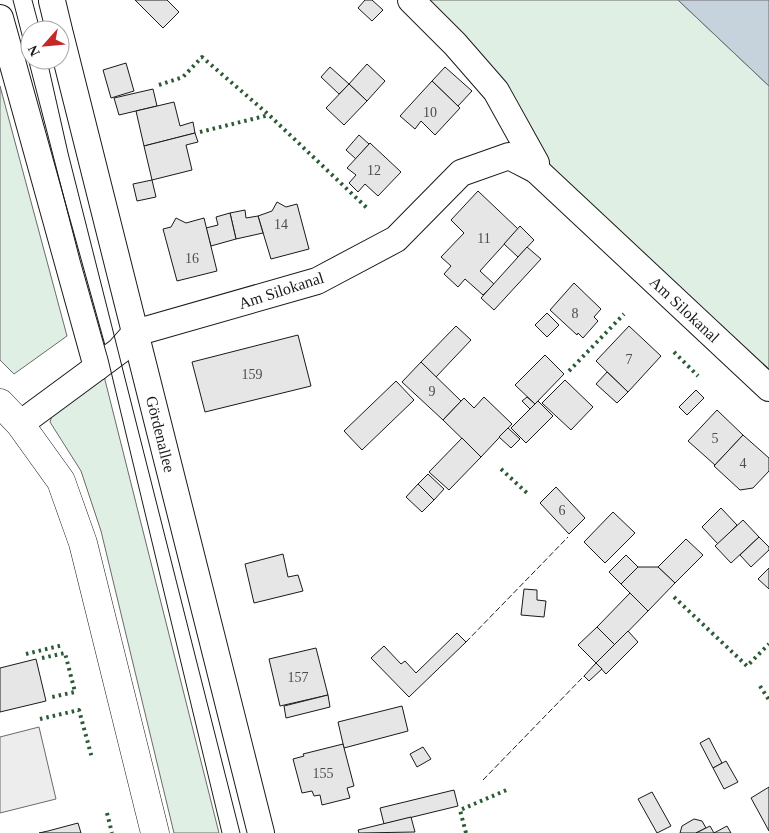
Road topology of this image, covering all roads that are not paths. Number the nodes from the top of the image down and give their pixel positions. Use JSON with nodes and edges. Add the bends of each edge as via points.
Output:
{"nodes":[{"id":1,"x":411,"y":0,"type":"edge"},
{"id":2,"x":52,"y":1,"type":"edge"},
{"id":3,"x":0,"y":18,"type":"edge"},
{"id":4,"x":57,"y":20,"type":"edge"},
{"id":5,"x":69,"y":70,"type":"edge"},
{"id":6,"x":536,"y":170,"type":"junction"},
{"id":7,"x":135,"y":333,"type":"junction"},
{"id":8,"x":97,"y":367,"type":"junction"},
{"id":9,"x":769,"y":388,"type":"edge"},
{"id":10,"x":0,"y":403,"type":"edge"},
{"id":11,"x":20,"y":424,"type":"junction"},
{"id":12,"x":155,"y":833,"type":"edge"},
{"id":13,"x":261,"y":833,"type":"edge"}],
"edges":[{"from":1,"to":6,"type":"street","name":"Am Silokanal","via":[[496,91],[536,163]]},
{"from":2,"to":4,"type":"street"},
{"from":3,"to":8,"type":"street"},
{"from":5,"to":7,"type":"street","name":"Gördenallee"},
{"from":6,"to":7,"type":"street","name":"Am Silokanal","via":[[509,156],[460,173],[396,239],[317,281]]},
{"from":6,"to":9,"type":"street","name":"Am Silokanal"},
{"from":7,"to":8,"type":"street","via":[[119,351]]},
{"from":7,"to":13,"type":"street","name":"Gördenallee"},
{"from":8,"to":11,"type":"street"},
{"from":10,"to":11,"type":"street"},
{"from":11,"to":12,"type":"street","via":[[61,481],[83,543]]}]}
